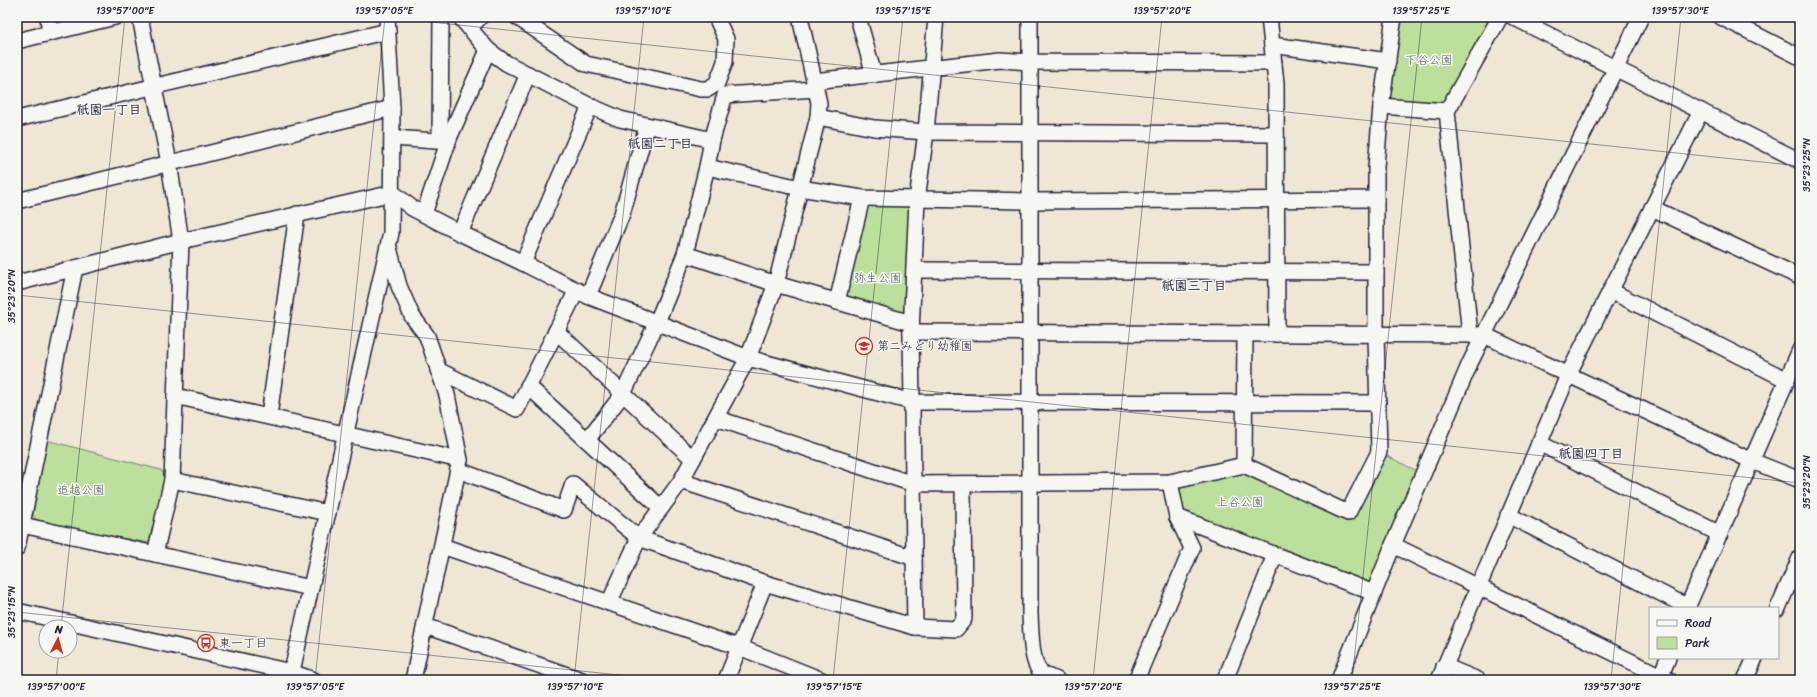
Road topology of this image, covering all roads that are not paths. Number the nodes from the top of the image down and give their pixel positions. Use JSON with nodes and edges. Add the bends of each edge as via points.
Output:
{"nodes":[{"id":1,"x":48,"y":17,"type":"edge"},
{"id":2,"x":115,"y":17,"type":"edge"},
{"id":3,"x":140,"y":17,"type":"edge"},
{"id":4,"x":441,"y":17,"type":"edge"},
{"id":5,"x":460,"y":17,"type":"edge"},
{"id":6,"x":480,"y":17,"type":"edge"},
{"id":7,"x":517,"y":17,"type":"edge"},
{"id":8,"x":716,"y":17,"type":"edge"},
{"id":9,"x":800,"y":17,"type":"edge"},
{"id":10,"x":858,"y":17,"type":"edge"},
{"id":11,"x":936,"y":17,"type":"edge"},
{"id":12,"x":1030,"y":17,"type":"edge"},
{"id":13,"x":1269,"y":17,"type":"edge"},
{"id":14,"x":1394,"y":17,"type":"edge"},
{"id":15,"x":1500,"y":17,"type":"edge"},
{"id":16,"x":1513,"y":17,"type":"edge"},
{"id":17,"x":1641,"y":17,"type":"edge"},
{"id":18,"x":1721,"y":17,"type":"edge"},
{"id":19,"x":388,"y":24,"type":"edge"},
{"id":20,"x":470,"y":28,"type":"junction"},
{"id":21,"x":50,"y":33,"type":"junction"},
{"id":22,"x":17,"y":41,"type":"edge"},
{"id":23,"x":1272,"y":45,"type":"junction"},
{"id":24,"x":488,"y":50,"type":"junction"},
{"id":25,"x":1800,"y":57,"type":"edge"},
{"id":26,"x":1388,"y":61,"type":"junction"},
{"id":27,"x":1030,"y":62,"type":"junction"},
{"id":28,"x":1274,"y":63,"type":"junction"},
{"id":29,"x":932,"y":67,"type":"junction"},
{"id":30,"x":1616,"y":69,"type":"junction"},
{"id":31,"x":528,"y":74,"type":"junction"},
{"id":32,"x":874,"y":75,"type":"junction"},
{"id":33,"x":815,"y":85,"type":"junction"},
{"id":34,"x":154,"y":87,"type":"junction"},
{"id":35,"x":590,"y":106,"type":"junction"},
{"id":36,"x":1381,"y":106,"type":"junction"},
{"id":37,"x":392,"y":108,"type":"junction"},
{"id":38,"x":1447,"y":111,"type":"junction"},
{"id":39,"x":1701,"y":111,"type":"junction"},
{"id":40,"x":818,"y":117,"type":"junction"},
{"id":41,"x":17,"y":119,"type":"edge"},
{"id":42,"x":647,"y":126,"type":"junction"},
{"id":43,"x":926,"y":132,"type":"junction"},
{"id":44,"x":1030,"y":133,"type":"junction"},
{"id":45,"x":1276,"y":134,"type":"junction"},
{"id":46,"x":393,"y":138,"type":"junction"},
{"id":47,"x":445,"y":138,"type":"junction"},
{"id":48,"x":712,"y":140,"type":"junction"},
{"id":49,"x":1800,"y":161,"type":"edge"},
{"id":50,"x":169,"y":163,"type":"junction"},
{"id":51,"x":707,"y":167,"type":"junction"},
{"id":52,"x":800,"y":188,"type":"junction"},
{"id":53,"x":393,"y":193,"type":"junction"},
{"id":54,"x":862,"y":198,"type":"junction"},
{"id":55,"x":1376,"y":199,"type":"junction"},
{"id":56,"x":917,"y":200,"type":"junction"},
{"id":57,"x":1276,"y":200,"type":"junction"},
{"id":58,"x":17,"y":201,"type":"edge"},
{"id":59,"x":1030,"y":201,"type":"junction"},
{"id":60,"x":1652,"y":208,"type":"junction"},
{"id":61,"x":297,"y":214,"type":"junction"},
{"id":62,"x":424,"y":214,"type":"junction"},
{"id":63,"x":460,"y":233,"type":"junction"},
{"id":64,"x":181,"y":241,"type":"junction"},
{"id":65,"x":388,"y":246,"type":"junction"},
{"id":66,"x":685,"y":254,"type":"junction"},
{"id":67,"x":523,"y":262,"type":"junction"},
{"id":68,"x":76,"y":268,"type":"junction"},
{"id":69,"x":914,"y":270,"type":"junction"},
{"id":70,"x":1030,"y":271,"type":"junction"},
{"id":71,"x":1277,"y":272,"type":"junction"},
{"id":72,"x":1376,"y":272,"type":"junction"},
{"id":73,"x":1800,"y":277,"type":"edge"},
{"id":74,"x":17,"y":283,"type":"edge"},
{"id":75,"x":776,"y":284,"type":"junction"},
{"id":76,"x":1611,"y":290,"type":"junction"},
{"id":77,"x":583,"y":293,"type":"junction"},
{"id":78,"x":837,"y":302,"type":"junction"},
{"id":79,"x":657,"y":322,"type":"junction"},
{"id":80,"x":911,"y":328,"type":"junction"},
{"id":81,"x":556,"y":332,"type":"junction"},
{"id":82,"x":1030,"y":332,"type":"junction"},
{"id":83,"x":1245,"y":333,"type":"junction"},
{"id":84,"x":1277,"y":334,"type":"junction"},
{"id":85,"x":1376,"y":334,"type":"junction"},
{"id":86,"x":1477,"y":335,"type":"junction"},
{"id":87,"x":1800,"y":350,"type":"edge"},
{"id":88,"x":748,"y":358,"type":"junction"},
{"id":89,"x":438,"y":370,"type":"junction"},
{"id":90,"x":1569,"y":373,"type":"junction"},
{"id":91,"x":1787,"y":380,"type":"junction"},
{"id":92,"x":528,"y":386,"type":"junction"},
{"id":93,"x":622,"y":394,"type":"junction"},
{"id":94,"x":175,"y":396,"type":"junction"},
{"id":95,"x":912,"y":402,"type":"junction"},
{"id":96,"x":1031,"y":402,"type":"junction"},
{"id":97,"x":1244,"y":403,"type":"junction"},
{"id":98,"x":1378,"y":404,"type":"junction"},
{"id":99,"x":269,"y":416,"type":"junction"},
{"id":100,"x":716,"y":418,"type":"junction"},
{"id":101,"x":346,"y":433,"type":"junction"},
{"id":102,"x":587,"y":440,"type":"junction"},
{"id":103,"x":1539,"y":443,"type":"junction"},
{"id":104,"x":693,"y":459,"type":"junction"},
{"id":105,"x":1752,"y":461,"type":"junction"},
{"id":106,"x":459,"y":465,"type":"junction"},
{"id":107,"x":1244,"y":465,"type":"junction"},
{"id":108,"x":172,"y":480,"type":"junction"},
{"id":109,"x":1800,"y":480,"type":"edge"},
{"id":110,"x":681,"y":481,"type":"junction"},
{"id":111,"x":1170,"y":482,"type":"junction"},
{"id":112,"x":912,"y":484,"type":"junction"},
{"id":113,"x":963,"y":484,"type":"junction"},
{"id":114,"x":1031,"y":484,"type":"junction"},
{"id":115,"x":661,"y":508,"type":"junction"},
{"id":116,"x":328,"y":513,"type":"junction"},
{"id":117,"x":1508,"y":515,"type":"junction"},
{"id":118,"x":1177,"y":517,"type":"junction"},
{"id":119,"x":22,"y":525,"type":"junction"},
{"id":120,"x":1201,"y":526,"type":"junction"},
{"id":121,"x":1720,"y":534,"type":"junction"},
{"id":122,"x":639,"y":538,"type":"junction"},
{"id":123,"x":1393,"y":545,"type":"junction"},
{"id":124,"x":442,"y":546,"type":"junction"},
{"id":125,"x":17,"y":548,"type":"edge"},
{"id":126,"x":1192,"y":548,"type":"junction"},
{"id":127,"x":155,"y":554,"type":"junction"},
{"id":128,"x":1275,"y":555,"type":"junction"},
{"id":129,"x":914,"y":558,"type":"junction"},
{"id":130,"x":1800,"y":558,"type":"edge"},
{"id":131,"x":765,"y":583,"type":"junction"},
{"id":132,"x":1478,"y":586,"type":"junction"},
{"id":133,"x":1794,"y":586,"type":"edge"},
{"id":134,"x":311,"y":588,"type":"junction"},
{"id":135,"x":1374,"y":593,"type":"junction"},
{"id":136,"x":609,"y":603,"type":"junction"},
{"id":137,"x":1686,"y":607,"type":"edge"},
{"id":138,"x":1688,"y":607,"type":"edge"},
{"id":139,"x":1779,"y":607,"type":"edge"},
{"id":140,"x":17,"y":610,"type":"edge"},
{"id":141,"x":425,"y":626,"type":"junction"},
{"id":142,"x":915,"y":627,"type":"junction"},
{"id":143,"x":739,"y":646,"type":"junction"},
{"id":144,"x":1668,"y":659,"type":"edge"},
{"id":145,"x":1755,"y":659,"type":"edge"},
{"id":146,"x":1442,"y":673,"type":"edge"},
{"id":147,"x":291,"y":676,"type":"edge"},
{"id":148,"x":1041,"y":677,"type":"edge"},
{"id":149,"x":1663,"y":679,"type":"edge"},
{"id":150,"x":1749,"y":679,"type":"edge"},
{"id":151,"x":314,"y":680,"type":"edge"},
{"id":152,"x":413,"y":680,"type":"edge"},
{"id":153,"x":582,"y":680,"type":"edge"},
{"id":154,"x":726,"y":680,"type":"edge"},
{"id":155,"x":822,"y":680,"type":"edge"},
{"id":156,"x":1057,"y":680,"type":"edge"},
{"id":157,"x":1136,"y":680,"type":"edge"},
{"id":158,"x":1225,"y":680,"type":"edge"},
{"id":159,"x":1339,"y":680,"type":"edge"},
{"id":160,"x":1478,"y":680,"type":"edge"}],
"edges":[{"from":1,"to":21,"type":"street"},
{"from":2,"to":21,"type":"street"},
{"from":3,"to":34,"type":"street"},
{"from":4,"to":47,"type":"street"},
{"from":5,"to":20,"type":"street"},
{"from":6,"to":20,"type":"street"},
{"from":7,"to":8,"type":"street","via":[[586,64],[708,89],[717,83],[725,62],[726,39]]},
{"from":9,"to":33,"type":"street"},
{"from":10,"to":32,"type":"street"},
{"from":11,"to":29,"type":"street"},
{"from":12,"to":27,"type":"street"},
{"from":13,"to":23,"type":"street"},
{"from":14,"to":26,"type":"street"},
{"from":15,"to":38,"type":"street"},
{"from":16,"to":30,"type":"street"},
{"from":17,"to":30,"type":"street"},
{"from":18,"to":25,"type":"street"},
{"from":19,"to":34,"type":"street"},
{"from":19,"to":37,"type":"street"},
{"from":20,"to":24,"type":"street"},
{"from":21,"to":22,"type":"street"},
{"from":23,"to":26,"type":"street"},
{"from":23,"to":28,"type":"street"},
{"from":24,"to":31,"type":"street"},
{"from":24,"to":47,"type":"street"},
{"from":26,"to":36,"type":"street"},
{"from":27,"to":28,"type":"street"},
{"from":27,"to":29,"type":"street","via":[[1000,60]]},
{"from":27,"to":44,"type":"street"},
{"from":28,"to":45,"type":"street"},
{"from":29,"to":32,"type":"street"},
{"from":29,"to":43,"type":"street"},
{"from":30,"to":39,"type":"street"},
{"from":30,"to":86,"type":"street"},
{"from":31,"to":35,"type":"street"},
{"from":31,"to":63,"type":"street"},
{"from":32,"to":33,"type":"street"},
{"from":33,"to":40,"type":"street","via":[[819,103]]},
{"from":33,"to":48,"type":"street","via":[[724,95]]},
{"from":34,"to":41,"type":"street"},
{"from":34,"to":50,"type":"street"},
{"from":35,"to":42,"type":"street","via":[[620,119]]},
{"from":35,"to":67,"type":"street"},
{"from":36,"to":38,"type":"street"},
{"from":36,"to":55,"type":"street"},
{"from":37,"to":46,"type":"street"},
{"from":37,"to":50,"type":"street"},
{"from":38,"to":86,"type":"street"},
{"from":39,"to":49,"type":"street"},
{"from":39,"to":60,"type":"street"},
{"from":40,"to":43,"type":"street","via":[[874,128]]},
{"from":40,"to":52,"type":"street"},
{"from":42,"to":48,"type":"street"},
{"from":42,"to":77,"type":"street","via":[[622,214]]},
{"from":43,"to":44,"type":"street"},
{"from":43,"to":56,"type":"street"},
{"from":44,"to":45,"type":"street"},
{"from":44,"to":59,"type":"street"},
{"from":45,"to":57,"type":"street"},
{"from":46,"to":47,"type":"street","via":[[422,141]]},
{"from":46,"to":53,"type":"street"},
{"from":47,"to":62,"type":"street"},
{"from":48,"to":51,"type":"street"},
{"from":50,"to":58,"type":"street"},
{"from":50,"to":64,"type":"street"},
{"from":51,"to":52,"type":"street"},
{"from":51,"to":66,"type":"street"},
{"from":52,"to":54,"type":"street"},
{"from":52,"to":75,"type":"street"},
{"from":53,"to":61,"type":"street"},
{"from":53,"to":62,"type":"street"},
{"from":53,"to":65,"type":"street"},
{"from":54,"to":56,"type":"street"},
{"from":54,"to":78,"type":"street"},
{"from":55,"to":57,"type":"street"},
{"from":55,"to":72,"type":"street"},
{"from":56,"to":59,"type":"street"},
{"from":56,"to":69,"type":"street"},
{"from":57,"to":59,"type":"street"},
{"from":57,"to":71,"type":"street"},
{"from":59,"to":70,"type":"street"},
{"from":60,"to":73,"type":"street"},
{"from":60,"to":76,"type":"street"},
{"from":61,"to":64,"type":"street"},
{"from":61,"to":99,"type":"street"},
{"from":62,"to":63,"type":"street"},
{"from":63,"to":67,"type":"street"},
{"from":64,"to":68,"type":"street"},
{"from":64,"to":94,"type":"street"},
{"from":65,"to":89,"type":"street","via":[[399,286],[412,316],[427,336]]},
{"from":65,"to":101,"type":"street"},
{"from":66,"to":75,"type":"street"},
{"from":66,"to":79,"type":"street"},
{"from":67,"to":77,"type":"street"},
{"from":68,"to":74,"type":"street"},
{"from":68,"to":119,"type":"street"},
{"from":69,"to":70,"type":"street"},
{"from":69,"to":80,"type":"street"},
{"from":70,"to":71,"type":"street"},
{"from":70,"to":82,"type":"street"},
{"from":71,"to":72,"type":"street"},
{"from":71,"to":84,"type":"street"},
{"from":72,"to":85,"type":"street"},
{"from":75,"to":78,"type":"street"},
{"from":75,"to":88,"type":"street"},
{"from":76,"to":90,"type":"street"},
{"from":76,"to":91,"type":"street"},
{"from":77,"to":79,"type":"street"},
{"from":77,"to":81,"type":"street"},
{"from":78,"to":80,"type":"street"},
{"from":79,"to":88,"type":"street"},
{"from":79,"to":93,"type":"street"},
{"from":80,"to":82,"type":"street"},
{"from":80,"to":95,"type":"street"},
{"from":81,"to":92,"type":"street"},
{"from":81,"to":93,"type":"street"},
{"from":82,"to":83,"type":"street"},
{"from":82,"to":96,"type":"street"},
{"from":83,"to":84,"type":"street"},
{"from":83,"to":97,"type":"street"},
{"from":84,"to":85,"type":"street"},
{"from":85,"to":86,"type":"street"},
{"from":85,"to":98,"type":"street"},
{"from":86,"to":90,"type":"street"},
{"from":86,"to":123,"type":"street","via":[[1470,363]]},
{"from":87,"to":91,"type":"street"},
{"from":88,"to":95,"type":"street"},
{"from":88,"to":100,"type":"street"},
{"from":89,"to":92,"type":"street","via":[[517,409]]},
{"from":89,"to":106,"type":"street","via":[[447,395]]},
{"from":90,"to":103,"type":"street"},
{"from":90,"to":105,"type":"street"},
{"from":91,"to":105,"type":"street"},
{"from":92,"to":102,"type":"street"},
{"from":93,"to":102,"type":"street"},
{"from":93,"to":104,"type":"street"},
{"from":94,"to":99,"type":"street"},
{"from":94,"to":108,"type":"street"},
{"from":95,"to":96,"type":"street"},
{"from":95,"to":112,"type":"street"},
{"from":96,"to":97,"type":"street"},
{"from":96,"to":114,"type":"street"},
{"from":97,"to":98,"type":"street"},
{"from":97,"to":107,"type":"street"},
{"from":98,"to":107,"type":"street","via":[[1379,452],[1348,513]]},
{"from":99,"to":101,"type":"street"},
{"from":100,"to":104,"type":"street"},
{"from":100,"to":112,"type":"street"},
{"from":101,"to":106,"type":"street"},
{"from":101,"to":116,"type":"street"},
{"from":102,"to":115,"type":"street"},
{"from":103,"to":117,"type":"street"},
{"from":103,"to":121,"type":"street"},
{"from":104,"to":110,"type":"street"},
{"from":105,"to":109,"type":"street"},
{"from":105,"to":121,"type":"street"},
{"from":106,"to":122,"type":"street","via":[[564,510],[573,484]]},
{"from":106,"to":124,"type":"street"},
{"from":107,"to":111,"type":"street"},
{"from":108,"to":116,"type":"street"},
{"from":108,"to":127,"type":"street"},
{"from":110,"to":115,"type":"street"},
{"from":110,"to":129,"type":"street"},
{"from":111,"to":114,"type":"street"},
{"from":111,"to":118,"type":"street"},
{"from":112,"to":113,"type":"street"},
{"from":112,"to":129,"type":"street"},
{"from":113,"to":114,"type":"street"},
{"from":113,"to":142,"type":"street","via":[[964,619],[956,629]]},
{"from":114,"to":148,"type":"street","via":[[1030,614],[1034,656]]},
{"from":115,"to":122,"type":"street"},
{"from":116,"to":134,"type":"street"},
{"from":117,"to":132,"type":"street"},
{"from":117,"to":137,"type":"street"},
{"from":118,"to":120,"type":"street"},
{"from":118,"to":126,"type":"street"},
{"from":119,"to":125,"type":"street"},
{"from":119,"to":127,"type":"street"},
{"from":120,"to":126,"type":"street"},
{"from":120,"to":128,"type":"street"},
{"from":121,"to":138,"type":"street"},
{"from":122,"to":131,"type":"street"},
{"from":122,"to":136,"type":"street"},
{"from":123,"to":132,"type":"street"},
{"from":123,"to":135,"type":"street"},
{"from":124,"to":136,"type":"street"},
{"from":124,"to":141,"type":"street"},
{"from":126,"to":157,"type":"street"},
{"from":127,"to":134,"type":"street"},
{"from":128,"to":135,"type":"street"},
{"from":128,"to":158,"type":"street"},
{"from":129,"to":142,"type":"street"},
{"from":130,"to":133,"type":"street"},
{"from":131,"to":142,"type":"street"},
{"from":131,"to":143,"type":"street"},
{"from":132,"to":146,"type":"street"},
{"from":132,"to":149,"type":"street"},
{"from":133,"to":139,"type":"street"},
{"from":134,"to":147,"type":"street"},
{"from":135,"to":159,"type":"street"},
{"from":136,"to":143,"type":"street"},
{"from":140,"to":147,"type":"street"},
{"from":141,"to":152,"type":"street"},
{"from":141,"to":153,"type":"street"},
{"from":143,"to":154,"type":"street"},
{"from":143,"to":155,"type":"street"},
{"from":144,"to":149,"type":"street"},
{"from":145,"to":150,"type":"street"},
{"from":146,"to":160,"type":"street"},
{"from":147,"to":151,"type":"street"},
{"from":148,"to":156,"type":"street"}]}
